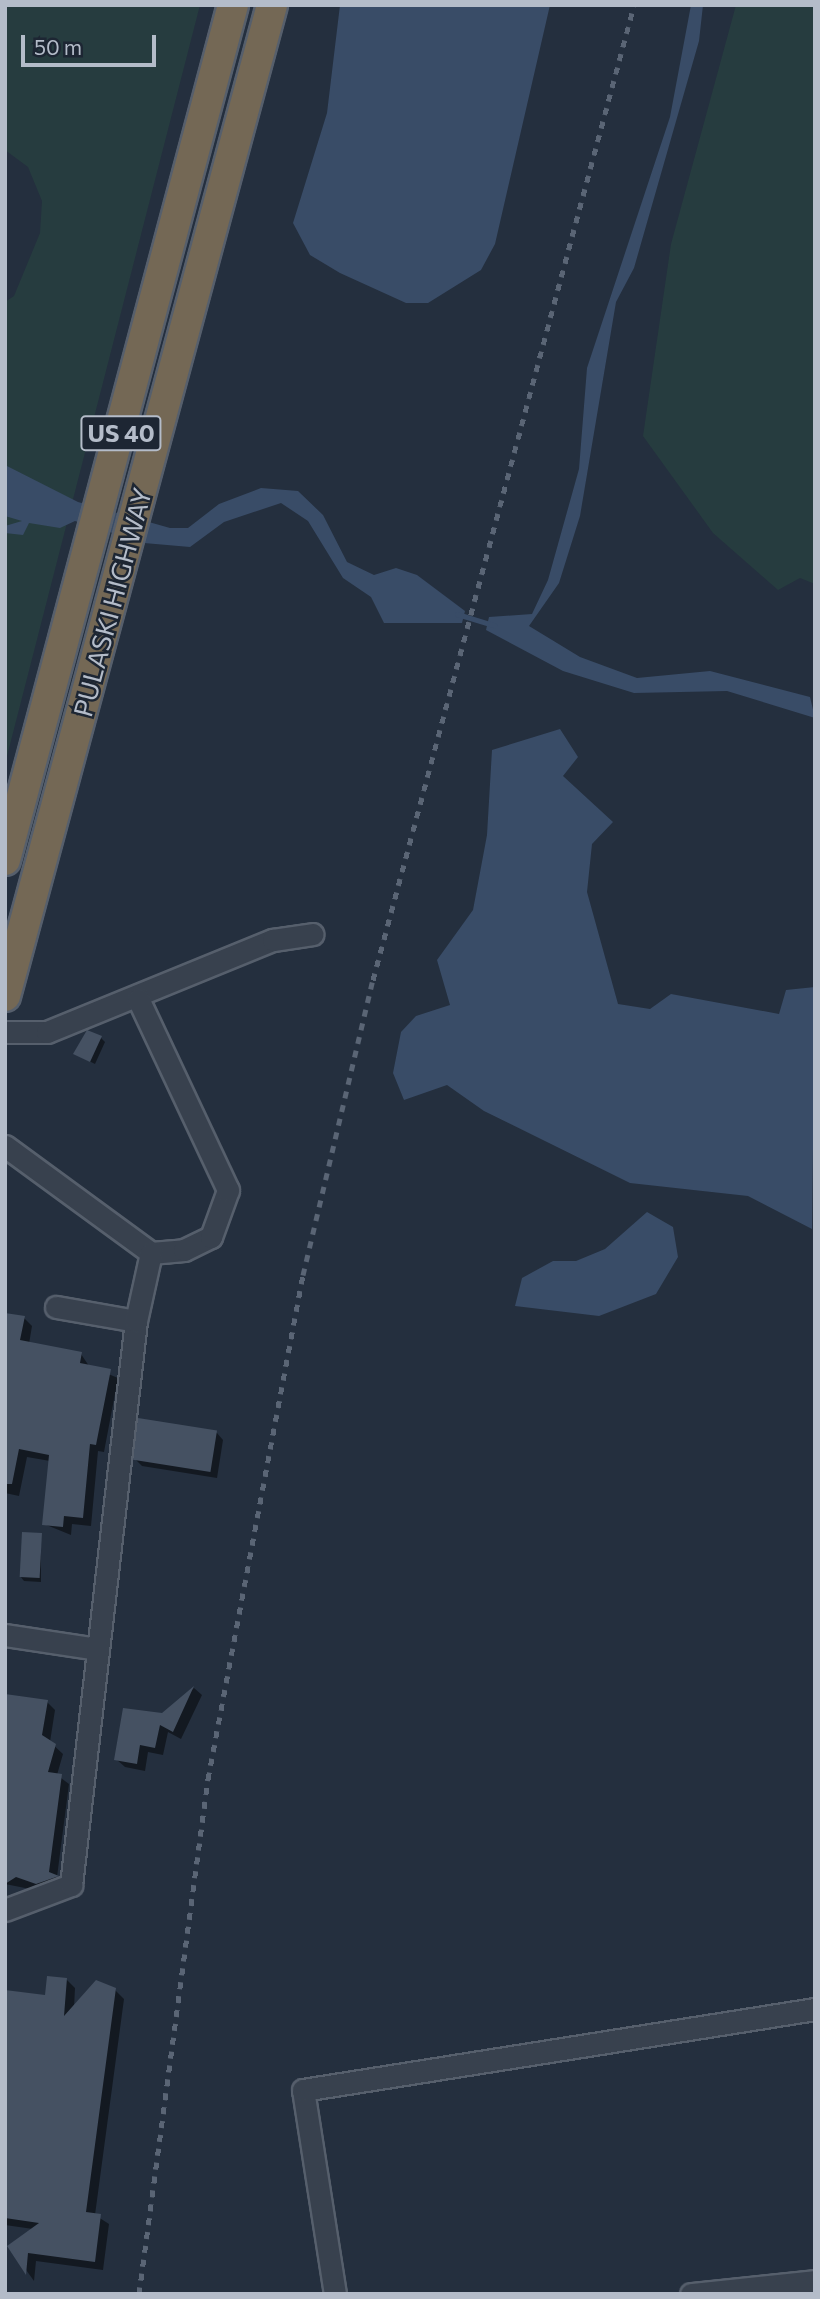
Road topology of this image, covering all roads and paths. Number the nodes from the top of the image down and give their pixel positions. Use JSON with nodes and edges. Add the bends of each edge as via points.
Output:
{"nodes":[{"id":1,"x":233,"y":5,"type":"edge"},
{"id":2,"x":272,"y":5,"type":"edge"},
{"id":3,"x":5,"y":860,"type":"edge"},
{"id":4,"x":313,"y":934,"type":"dead end"},
{"id":5,"x":5,"y":996,"type":"edge"},
{"id":6,"x":138,"y":999,"type":"junction"},
{"id":7,"x":5,"y":1032,"type":"edge"},
{"id":8,"x":5,"y":1146,"type":"edge"},
{"id":9,"x":151,"y":1253,"type":"junction"},
{"id":10,"x":56,"y":1307,"type":"dead end"},
{"id":11,"x":136,"y":1321,"type":"junction"},
{"id":12,"x":5,"y":1635,"type":"edge"},
{"id":13,"x":98,"y":1648,"type":"junction"},
{"id":14,"x":5,"y":1910,"type":"edge"},
{"id":15,"x":815,"y":2009,"type":"edge"},
{"id":16,"x":815,"y":2281,"type":"edge"},
{"id":17,"x":335,"y":2294,"type":"edge"},
{"id":18,"x":691,"y":2294,"type":"edge"}],
"edges":[{"from":1,"to":3,"type":"highway","name":"PULASKI HIGHWAY","number":"US 40"},
{"from":2,"to":5,"type":"highway","name":"PULASKI HIGHWAY","number":"US 40"},
{"from":4,"to":6,"type":"lane","via":[[273,940]]},
{"from":6,"to":7,"type":"lane","via":[[47,1032]]},
{"from":6,"to":9,"type":"lane","via":[[228,1190],[211,1237],[184,1250]]},
{"from":8,"to":9,"type":"lane"},
{"from":9,"to":11,"type":"lane"},
{"from":10,"to":11,"type":"lane"},
{"from":11,"to":13,"type":"lane"},
{"from":12,"to":13,"type":"lane"},
{"from":13,"to":14,"type":"lane","via":[[71,1885]]},
{"from":15,"to":17,"type":"lane","via":[[303,2090]]},
{"from":16,"to":18,"type":"lane"}]}
